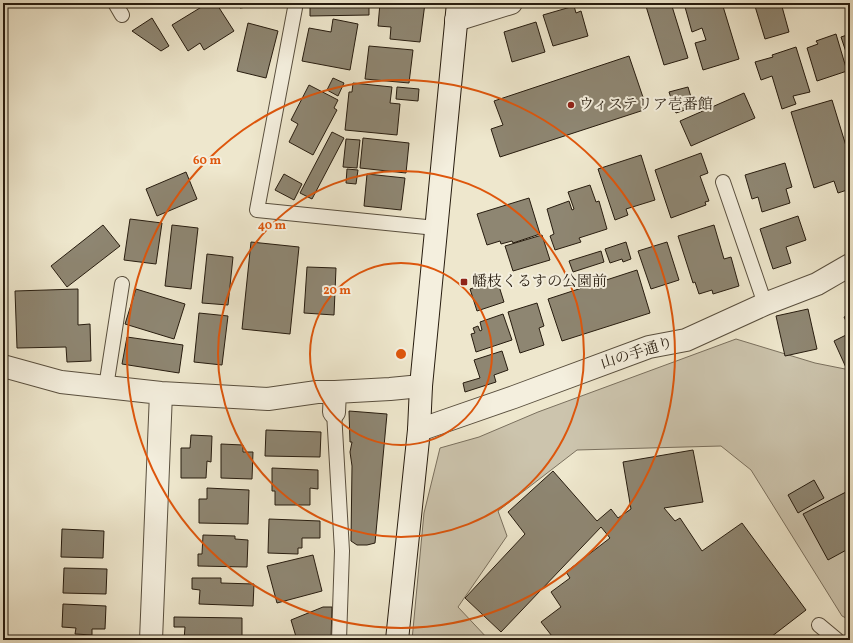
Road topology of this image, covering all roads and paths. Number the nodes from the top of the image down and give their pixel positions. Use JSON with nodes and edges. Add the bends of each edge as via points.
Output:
{"nodes":[{"id":1,"x":294,"y":3,"type":"edge"},
{"id":2,"x":511,"y":3,"type":"edge"},
{"id":3,"x":457,"y":11,"type":"edge"},
{"id":4,"x":723,"y":182,"type":"dead end"},
{"id":5,"x":436,"y":228,"type":"junction"},
{"id":6,"x":850,"y":265,"type":"edge"},
{"id":7,"x":122,"y":284,"type":"dead end"},
{"id":8,"x":765,"y":304,"type":"junction"},
{"id":9,"x":3,"y":366,"type":"edge"},
{"id":10,"x":421,"y":386,"type":"junction"},
{"id":11,"x":106,"y":387,"type":"junction"},
{"id":12,"x":161,"y":393,"type":"junction"},
{"id":13,"x":335,"y":401,"type":"junction"},
{"id":14,"x":419,"y":430,"type":"junction"},
{"id":15,"x":819,"y":626,"type":"dead end"},
{"id":16,"x":151,"y":640,"type":"edge"},
{"id":17,"x":339,"y":640,"type":"edge"},
{"id":18,"x":397,"y":640,"type":"edge"},
{"id":19,"x":837,"y":640,"type":"edge"}],
"edges":[{"from":1,"to":5,"type":"lane","via":[[256,210]]},
{"from":2,"to":3,"type":"street"},
{"from":3,"to":5,"type":"street"},
{"from":4,"to":8,"type":"lane"},
{"from":5,"to":10,"type":"street"},
{"from":6,"to":8,"type":"street","name":"山の手通り","via":[[817,284]]},
{"from":7,"to":11,"type":"lane"},
{"from":8,"to":14,"type":"street","name":"山の手通り","via":[[686,340],[649,347]]},
{"from":9,"to":11,"type":"street","via":[[61,382]]},
{"from":10,"to":13,"type":"street","via":[[390,389]]},
{"from":10,"to":14,"type":"street"},
{"from":11,"to":12,"type":"street"},
{"from":12,"to":13,"type":"street","via":[[268,400],[317,392]]},
{"from":12,"to":16,"type":"street"},
{"from":13,"to":17,"type":"lane","via":[[342,551]]},
{"from":14,"to":18,"type":"street"},
{"from":15,"to":19,"type":"lane"}]}
